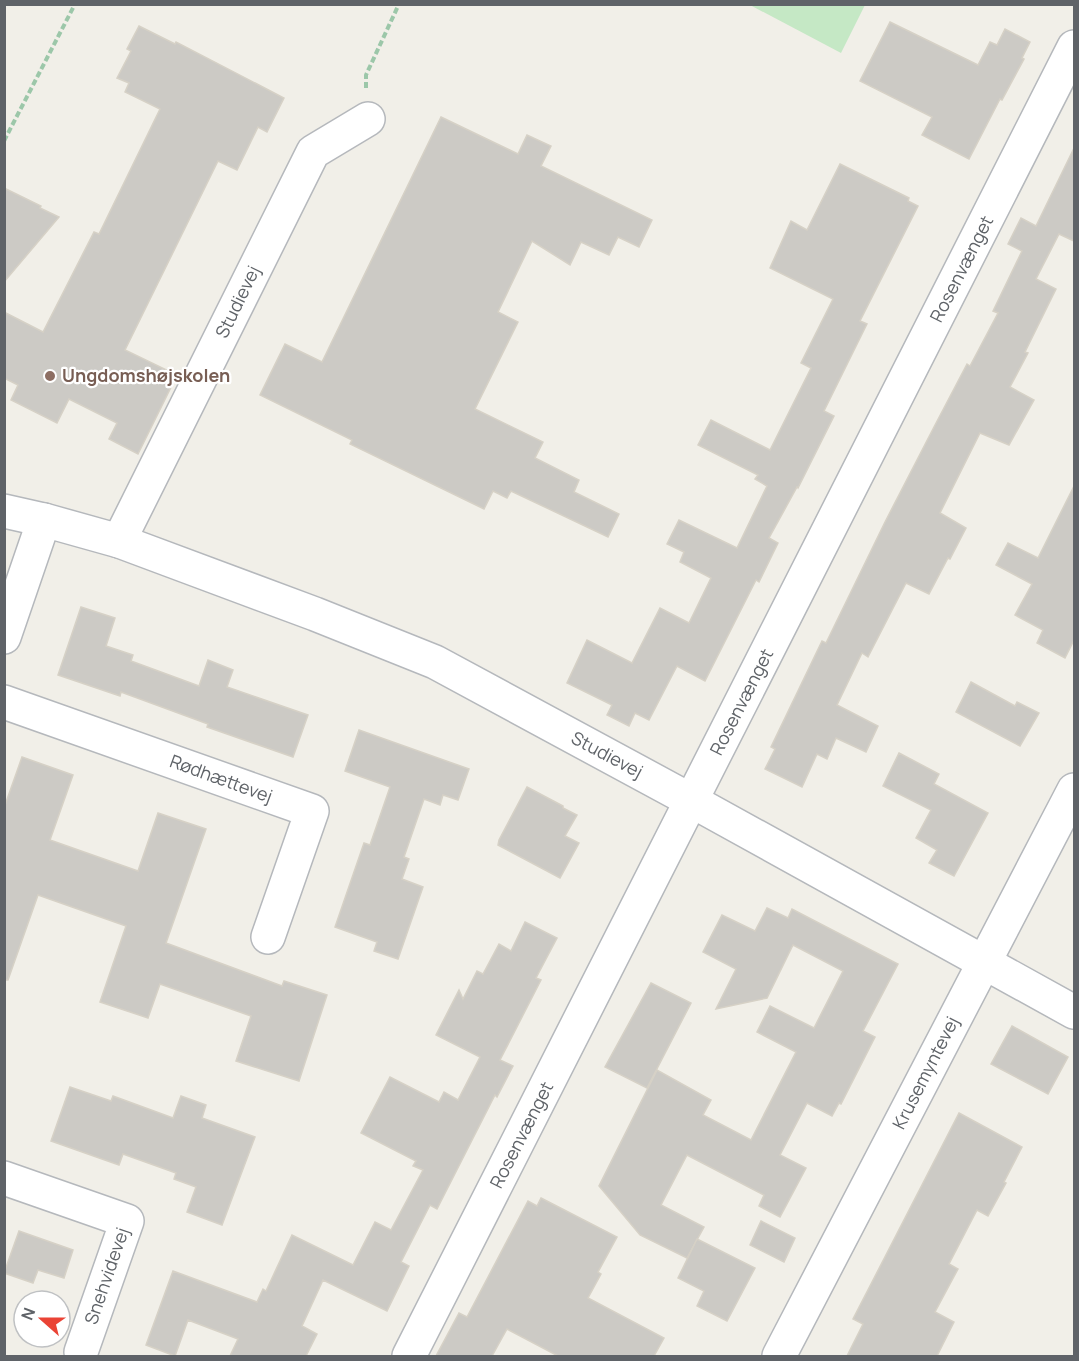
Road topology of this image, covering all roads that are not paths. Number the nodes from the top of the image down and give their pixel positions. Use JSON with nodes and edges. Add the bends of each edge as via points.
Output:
{"nodes":[{"id":1,"x":1074,"y":47,"type":"edge"},
{"id":2,"x":368,"y":119,"type":"road end"},
{"id":3,"x":4,"y":511,"type":"edge"},
{"id":4,"x":44,"y":520,"type":"junction"},
{"id":5,"x":119,"y":541,"type":"junction"},
{"id":6,"x":4,"y":637,"type":"edge"},
{"id":7,"x":4,"y":702,"type":"edge"},
{"id":8,"x":1074,"y":790,"type":"edge"},
{"id":9,"x":692,"y":801,"type":"junction"},
{"id":10,"x":268,"y":937,"type":"dead end"},
{"id":11,"x":984,"y":962,"type":"junction"},
{"id":12,"x":1074,"y":1012,"type":"edge"},
{"id":13,"x":4,"y":1178,"type":"edge"},
{"id":14,"x":81,"y":1352,"type":"dead end"},
{"id":15,"x":410,"y":1356,"type":"edge"},
{"id":16,"x":779,"y":1356,"type":"edge"}],
"edges":[{"from":1,"to":9,"type":"street","name":"Rosenvænget"},
{"from":2,"to":5,"type":"street","name":"Studievej","via":[[313,152]]},
{"from":3,"to":4,"type":"street","name":"Studievej"},
{"from":4,"to":5,"type":"street","name":"Studievej"},
{"from":4,"to":6,"type":"street"},
{"from":5,"to":9,"type":"street","name":"Studievej","via":[[435,662]]},
{"from":7,"to":10,"type":"street","name":"Rødhættevej","via":[[312,812]]},
{"from":8,"to":11,"type":"street","name":"Krusemyntevej"},
{"from":9,"to":11,"type":"street","name":"Studievej"},
{"from":9,"to":15,"type":"street","name":"Rosenvænget"},
{"from":11,"to":12,"type":"street","name":"Studievej"},
{"from":11,"to":16,"type":"street","name":"Krusemyntevej"},
{"from":13,"to":14,"type":"street","name":"Snehvidevej","via":[[127,1221]]}]}
